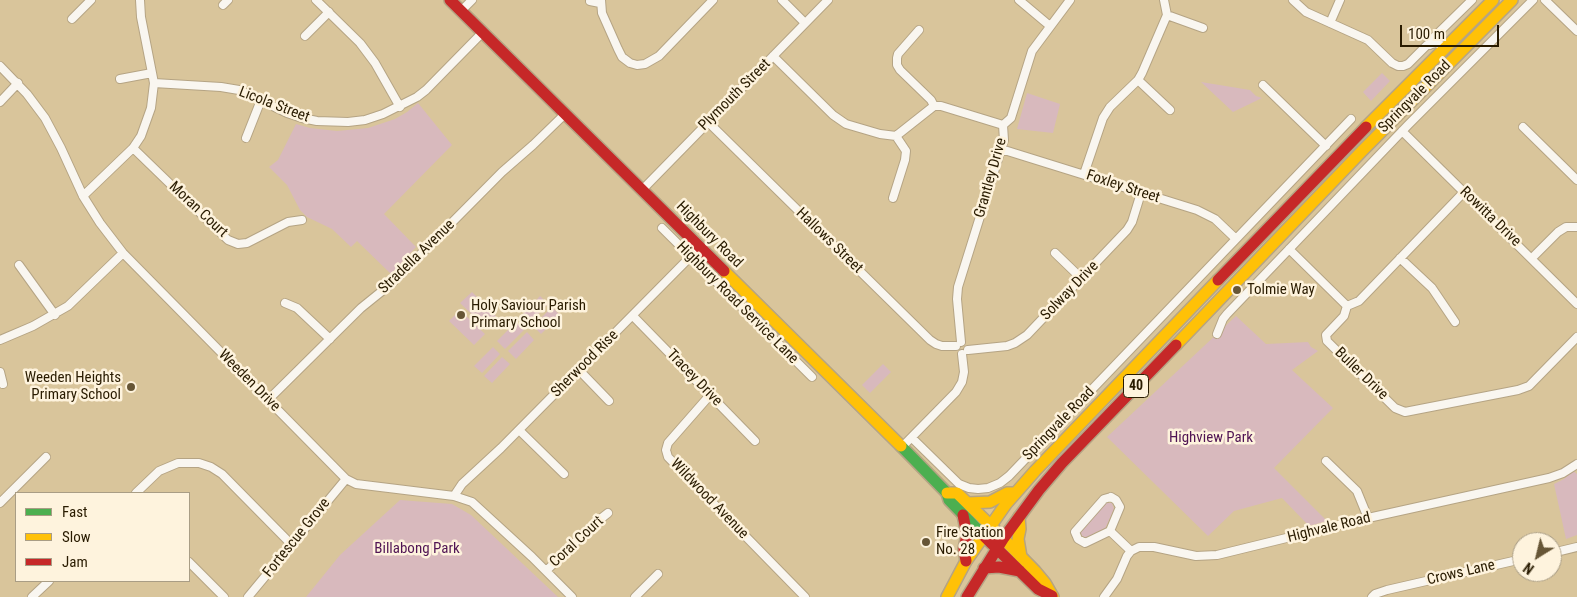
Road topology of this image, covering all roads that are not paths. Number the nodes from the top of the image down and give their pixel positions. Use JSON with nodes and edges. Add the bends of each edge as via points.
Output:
{"nodes":[{"id":1,"x":91,"y":0,"type":"edge"},
{"id":2,"x":140,"y":0,"type":"edge"},
{"id":3,"x":316,"y":0,"type":"edge"},
{"id":4,"x":450,"y":0,"type":"edge"},
{"id":5,"x":472,"y":0,"type":"edge"},
{"id":6,"x":713,"y":0,"type":"edge"},
{"id":7,"x":782,"y":0,"type":"edge"},
{"id":8,"x":828,"y":0,"type":"edge"},
{"id":9,"x":1019,"y":0,"type":"edge"},
{"id":10,"x":1070,"y":0,"type":"edge"},
{"id":11,"x":1164,"y":0,"type":"edge"},
{"id":12,"x":1293,"y":0,"type":"edge"},
{"id":13,"x":1340,"y":0,"type":"edge"},
{"id":14,"x":1472,"y":0,"type":"edge"},
{"id":15,"x":1493,"y":0,"type":"edge"},
{"id":16,"x":1512,"y":0,"type":"edge"},
{"id":17,"x":1533,"y":0,"type":"edge"},
{"id":18,"x":1545,"y":0,"type":"edge"},
{"id":19,"x":590,"y":1,"type":"edge"},
{"id":20,"x":601,"y":1,"type":"edge"},
{"id":21,"x":461,"y":11,"type":"junction"},
{"id":22,"x":328,"y":12,"type":"junction"},
{"id":23,"x":1167,"y":15,"type":"junction"},
{"id":24,"x":72,"y":19,"type":"dead end"},
{"id":25,"x":806,"y":23,"type":"junction"},
{"id":26,"x":1330,"y":23,"type":"junction"},
{"id":27,"x":1050,"y":26,"type":"junction"},
{"id":28,"x":1203,"y":28,"type":"dead end"},
{"id":29,"x":919,"y":30,"type":"dead end"},
{"id":30,"x":1577,"y":31,"type":"edge"},
{"id":31,"x":482,"y":33,"type":"junction"},
{"id":32,"x":305,"y":36,"type":"dead end"},
{"id":33,"x":1436,"y":48,"type":"junction"},
{"id":34,"x":773,"y":56,"type":"junction"},
{"id":35,"x":1448,"y":64,"type":"junction"},
{"id":36,"x":0,"y":66,"type":"edge"},
{"id":37,"x":152,"y":73,"type":"junction"},
{"id":38,"x":120,"y":79,"type":"dead end"},
{"id":39,"x":1138,"y":80,"type":"junction"},
{"id":40,"x":154,"y":83,"type":"junction"},
{"id":41,"x":18,"y":84,"type":"junction"},
{"id":42,"x":1263,"y":85,"type":"dead end"},
{"id":43,"x":261,"y":100,"type":"junction"},
{"id":44,"x":0,"y":102,"type":"edge"},
{"id":45,"x":934,"y":106,"type":"junction"},
{"id":46,"x":400,"y":107,"type":"junction"},
{"id":47,"x":1170,"y":110,"type":"dead end"},
{"id":48,"x":565,"y":114,"type":"junction"},
{"id":49,"x":1351,"y":119,"type":"dead end"},
{"id":50,"x":708,"y":122,"type":"junction"},
{"id":51,"x":1003,"y":125,"type":"junction"},
{"id":52,"x":1523,"y":127,"type":"dead end"},
{"id":53,"x":1402,"y":131,"type":"junction"},
{"id":54,"x":896,"y":136,"type":"junction"},
{"id":55,"x":246,"y":138,"type":"dead end"},
{"id":56,"x":1326,"y":146,"type":"junction"},
{"id":57,"x":133,"y":148,"type":"junction"},
{"id":58,"x":1002,"y":149,"type":"junction"},
{"id":59,"x":1084,"y":174,"type":"junction"},
{"id":60,"x":1319,"y":175,"type":"junction"},
{"id":61,"x":1577,"y":180,"type":"edge"},
{"id":62,"x":1329,"y":184,"type":"junction"},
{"id":63,"x":642,"y":190,"type":"junction"},
{"id":64,"x":1464,"y":192,"type":"junction"},
{"id":65,"x":1142,"y":193,"type":"junction"},
{"id":66,"x":1341,"y":195,"type":"junction"},
{"id":67,"x":83,"y":196,"type":"junction"},
{"id":68,"x":893,"y":198,"type":"dead end"},
{"id":69,"x":302,"y":220,"type":"dead end"},
{"id":70,"x":1577,"y":227,"type":"edge"},
{"id":71,"x":662,"y":228,"type":"dead end"},
{"id":72,"x":1236,"y":239,"type":"junction"},
{"id":73,"x":700,"y":247,"type":"junction"},
{"id":74,"x":1289,"y":249,"type":"junction"},
{"id":75,"x":123,"y":253,"type":"junction"},
{"id":76,"x":1055,"y":253,"type":"dead end"},
{"id":77,"x":691,"y":257,"type":"junction"},
{"id":78,"x":1400,"y":258,"type":"junction"},
{"id":79,"x":1532,"y":258,"type":"junction"},
{"id":80,"x":19,"y":264,"type":"dead end"},
{"id":81,"x":1201,"y":275,"type":"junction"},
{"id":82,"x":1082,"y":278,"type":"junction"},
{"id":83,"x":1212,"y":286,"type":"junction"},
{"id":84,"x":1223,"y":296,"type":"junction"},
{"id":85,"x":285,"y":303,"type":"dead end"},
{"id":86,"x":1577,"y":304,"type":"edge"},
{"id":87,"x":1347,"y":306,"type":"junction"},
{"id":88,"x":55,"y":315,"type":"junction"},
{"id":89,"x":633,"y":316,"type":"junction"},
{"id":90,"x":1455,"y":322,"type":"dead end"},
{"id":91,"x":1217,"y":334,"type":"dead end"},
{"id":92,"x":1577,"y":337,"type":"edge"},
{"id":93,"x":330,"y":339,"type":"junction"},
{"id":94,"x":0,"y":340,"type":"edge"},
{"id":95,"x":958,"y":343,"type":"junction"},
{"id":96,"x":965,"y":352,"type":"junction"},
{"id":97,"x":579,"y":370,"type":"junction"},
{"id":98,"x":0,"y":372,"type":"edge"},
{"id":99,"x":812,"y":377,"type":"dead end"},
{"id":100,"x":3,"y":384,"type":"dead end"},
{"id":101,"x":710,"y":395,"type":"junction"},
{"id":102,"x":268,"y":400,"type":"junction"},
{"id":103,"x":610,"y":401,"type":"dead end"},
{"id":104,"x":519,"y":430,"type":"junction"},
{"id":105,"x":912,"y":438,"type":"junction"},
{"id":106,"x":755,"y":441,"type":"dead end"},
{"id":107,"x":902,"y":447,"type":"junction"},
{"id":108,"x":46,"y":457,"type":"dead end"},
{"id":109,"x":1326,"y":461,"type":"dead end"},
{"id":110,"x":1577,"y":464,"type":"edge"},
{"id":111,"x":564,"y":474,"type":"dead end"},
{"id":112,"x":346,"y":479,"type":"junction"},
{"id":113,"x":469,"y":479,"type":"junction"},
{"id":114,"x":137,"y":492,"type":"edge"},
{"id":115,"x":947,"y":493,"type":"junction"},
{"id":116,"x":1015,"y":493,"type":"junction"},
{"id":117,"x":454,"y":496,"type":"junction"},
{"id":118,"x":465,"y":499,"type":"junction"},
{"id":119,"x":0,"y":503,"type":"edge"},
{"id":120,"x":968,"y":504,"type":"junction"},
{"id":121,"x":608,"y":514,"type":"dead end"},
{"id":122,"x":963,"y":515,"type":"junction"},
{"id":123,"x":1019,"y":517,"type":"junction"},
{"id":124,"x":1368,"y":518,"type":"junction"},
{"id":125,"x":990,"y":525,"type":"junction"},
{"id":126,"x":1110,"y":531,"type":"junction"},
{"id":127,"x":983,"y":535,"type":"junction"},
{"id":128,"x":1000,"y":544,"type":"junction"},
{"id":129,"x":292,"y":545,"type":"junction"},
{"id":130,"x":1577,"y":547,"type":"edge"},
{"id":131,"x":1131,"y":551,"type":"junction"},
{"id":132,"x":1562,"y":551,"type":"edge"},
{"id":133,"x":1022,"y":557,"type":"junction"},
{"id":134,"x":966,"y":561,"type":"junction"},
{"id":135,"x":1512,"y":561,"type":"edge"},
{"id":136,"x":190,"y":563,"type":"edge"},
{"id":137,"x":984,"y":568,"type":"junction"},
{"id":138,"x":546,"y":571,"type":"junction"},
{"id":139,"x":1020,"y":571,"type":"junction"},
{"id":140,"x":658,"y":574,"type":"dead end"},
{"id":141,"x":47,"y":582,"type":"edge"},
{"id":142,"x":32,"y":597,"type":"edge"},
{"id":143,"x":224,"y":597,"type":"edge"},
{"id":144,"x":248,"y":597,"type":"edge"},
{"id":145,"x":572,"y":597,"type":"edge"},
{"id":146,"x":635,"y":597,"type":"edge"},
{"id":147,"x":806,"y":597,"type":"edge"},
{"id":148,"x":946,"y":597,"type":"edge"},
{"id":149,"x":967,"y":597,"type":"edge"},
{"id":150,"x":1053,"y":597,"type":"edge"},
{"id":151,"x":1104,"y":597,"type":"edge"},
{"id":152,"x":1372,"y":597,"type":"edge"}],
"edges":[{"from":1,"to":24,"type":"street"},
{"from":2,"to":37,"type":"street"},
{"from":3,"to":22,"type":"street"},
{"from":4,"to":21,"type":"main road","name":"Highbury Road"},
{"from":5,"to":21,"type":"street"},
{"from":6,"to":20,"type":"street","via":[[659,56],[637,65],[622,57],[602,13]]},
{"from":7,"to":25,"type":"street"},
{"from":8,"to":25,"type":"street","name":"Plymouth Street"},
{"from":9,"to":27,"type":"street"},
{"from":10,"to":27,"type":"street","name":"Grantley Drive"},
{"from":11,"to":23,"type":"street"},
{"from":12,"to":26,"type":"street","via":[[1304,10]]},
{"from":13,"to":26,"type":"street"},
{"from":14,"to":33,"type":"street","name":"Springvale Road","via":[[1432,39]]},
{"from":15,"to":33,"type":"main road","name":"Springvale Road","number":"40"},
{"from":16,"to":35,"type":"main road","name":"Springvale Road","number":"40"},
{"from":17,"to":53,"type":"street","name":"Springvale Road"},
{"from":18,"to":30,"type":"street"},
{"from":19,"to":20,"type":"street"},
{"from":21,"to":31,"type":"main road","name":"Highbury Road"},
{"from":22,"to":32,"type":"street"},
{"from":22,"to":46,"type":"street","via":[[375,63]]},
{"from":23,"to":28,"type":"street"},
{"from":23,"to":39,"type":"street"},
{"from":25,"to":34,"type":"street","name":"Plymouth Street"},
{"from":26,"to":33,"type":"street","name":"Springvale Road","via":[[1368,40],[1399,66],[1408,64],[1424,48]]},
{"from":27,"to":51,"type":"street","name":"Grantley Drive","via":[[1032,51],[1011,118]]},
{"from":29,"to":45,"type":"street","via":[[898,54],[897,65]]},
{"from":31,"to":46,"type":"street","name":"Licola Street","via":[[426,90]]},
{"from":31,"to":48,"type":"main road","name":"Highbury Road"},
{"from":33,"to":35,"type":"street","name":"Springvale Road"},
{"from":33,"to":60,"type":"main road","name":"Springvale Road","number":"40"},
{"from":34,"to":50,"type":"street","name":"Plymouth Street"},
{"from":34,"to":54,"type":"street","via":[[846,124]]},
{"from":35,"to":62,"type":"main road","name":"Springvale Road","number":"40"},
{"from":36,"to":41,"type":"street","name":"Weeden Drive"},
{"from":37,"to":38,"type":"street"},
{"from":37,"to":40,"type":"street"},
{"from":39,"to":47,"type":"street"},
{"from":39,"to":59,"type":"street","via":[[1103,118]]},
{"from":40,"to":43,"type":"street","name":"Licola Street","via":[[221,86],[240,90]]},
{"from":40,"to":57,"type":"street","via":[[151,108]]},
{"from":41,"to":44,"type":"street"},
{"from":41,"to":67,"type":"street","name":"Weeden Drive","via":[[49,125]]},
{"from":42,"to":56,"type":"street"},
{"from":43,"to":46,"type":"street","name":"Licola Street","via":[[302,118],[332,122],[365,120]]},
{"from":43,"to":55,"type":"street"},
{"from":45,"to":51,"type":"street"},
{"from":45,"to":54,"type":"street"},
{"from":48,"to":63,"type":"main road","name":"Highbury Road"},
{"from":48,"to":93,"type":"street","name":"Stradella Avenue"},
{"from":49,"to":56,"type":"street","name":"Springvale Road"},
{"from":50,"to":63,"type":"street","name":"Plymouth Street"},
{"from":50,"to":95,"type":"street","name":"Hallows Street","via":[[930,340],[942,346]]},
{"from":51,"to":58,"type":"street","name":"Grantley Drive"},
{"from":52,"to":61,"type":"street"},
{"from":53,"to":64,"type":"street","name":"Rowitta Drive"},
{"from":53,"to":66,"type":"street","name":"Springvale Road"},
{"from":54,"to":68,"type":"street","via":[[906,151]]},
{"from":56,"to":72,"type":"street","name":"Springvale Road"},
{"from":57,"to":67,"type":"street"},
{"from":57,"to":69,"type":"street","name":"Moran Court","via":[[228,240],[247,243],[288,222]]},
{"from":58,"to":59,"type":"street","name":"Foxley Street"},
{"from":58,"to":95,"type":"street","name":"Grantley Drive","via":[[958,287]]},
{"from":59,"to":65,"type":"street","name":"Foxley Street"},
{"from":60,"to":62,"type":"street"},
{"from":60,"to":83,"type":"main road","name":"Springvale Road","number":"40"},
{"from":62,"to":66,"type":"street"},
{"from":62,"to":84,"type":"main road","name":"Springvale Road","number":"40"},
{"from":63,"to":73,"type":"main road","name":"Highbury Road"},
{"from":64,"to":78,"type":"street","name":"Buller Drive"},
{"from":64,"to":79,"type":"street","name":"Rowitta Drive"},
{"from":65,"to":72,"type":"street","name":"Foxley Street","via":[[1204,213]]},
{"from":65,"to":82,"type":"street","name":"Solway Drive","via":[[1127,230]]},
{"from":66,"to":74,"type":"street","name":"Springvale Road"},
{"from":67,"to":75,"type":"street","name":"Weeden Drive"},
{"from":70,"to":79,"type":"street","via":[[1566,227],[1558,232]]},
{"from":71,"to":77,"type":"street","name":"Highbury Road Service Lane"},
{"from":72,"to":81,"type":"street","name":"Springvale Road"},
{"from":73,"to":77,"type":"street","name":"Sherwood Rise"},
{"from":73,"to":107,"type":"main road","name":"Highbury Road"},
{"from":74,"to":87,"type":"street"},
{"from":74,"to":91,"type":"street","name":"Springvale Road","via":[[1227,314]]},
{"from":75,"to":88,"type":"street"},
{"from":75,"to":102,"type":"street","name":"Weeden Drive"},
{"from":76,"to":82,"type":"street"},
{"from":77,"to":89,"type":"street","name":"Sherwood Rise"},
{"from":77,"to":99,"type":"street","name":"Highbury Road Service Lane"},
{"from":78,"to":87,"type":"street","name":"Buller Drive","via":[[1359,301]]},
{"from":78,"to":90,"type":"street","via":[[1432,288]]},
{"from":79,"to":86,"type":"street","name":"Rowitta Drive"},
{"from":80,"to":88,"type":"street"},
{"from":81,"to":83,"type":"street"},
{"from":81,"to":105,"type":"street","name":"Springvale Road","via":[[1009,476],[996,485],[978,489],[956,482]]},
{"from":82,"to":96,"type":"street","name":"Solway Drive","via":[[1019,341],[1004,347]]},
{"from":83,"to":84,"type":"street"},
{"from":83,"to":116,"type":"main road","name":"Springvale Road","number":"40"},
{"from":84,"to":123,"type":"main road","name":"Springvale Road","number":"40","via":[[1057,468]]},
{"from":85,"to":93,"type":"street","via":[[298,308]]},
{"from":87,"to":92,"type":"street","name":"Buller Drive","via":[[1344,316],[1326,335],[1327,340],[1395,408],[1405,412],[1529,386]]},
{"from":88,"to":94,"type":"street"},
{"from":89,"to":97,"type":"street","name":"Sherwood Rise"},
{"from":89,"to":101,"type":"street","name":"Tracey Drive"},
{"from":93,"to":102,"type":"street","name":"Stradella Avenue"},
{"from":95,"to":96,"type":"street","via":[[956,350]]},
{"from":96,"to":105,"type":"street","via":[[962,382],[956,392]]},
{"from":97,"to":103,"type":"street"},
{"from":97,"to":104,"type":"street","name":"Sherwood Rise"},
{"from":98,"to":100,"type":"street"},
{"from":101,"to":106,"type":"street","name":"Tracey Drive"},
{"from":101,"to":147,"type":"street","name":"Wildwood Avenue","via":[[668,443],[668,457]]},
{"from":102,"to":112,"type":"street","name":"Weeden Drive"},
{"from":104,"to":111,"type":"street"},
{"from":104,"to":113,"type":"street","name":"Sherwood Rise"},
{"from":105,"to":107,"type":"street"},
{"from":107,"to":115,"type":"main road","name":"Highbury Road"},
{"from":108,"to":119,"type":"street"},
{"from":109,"to":124,"type":"street","via":[[1357,491]]},
{"from":110,"to":124,"type":"street","name":"Highvale Road","via":[[1556,476]]},
{"from":112,"to":117,"type":"street","name":"Weeden Drive","via":[[356,484]]},
{"from":112,"to":129,"type":"street","name":"Fortescue Grove"},
{"from":113,"to":117,"type":"street","name":"Sherwood Rise"},
{"from":113,"to":118,"type":"street"},
{"from":114,"to":129,"type":"street","via":[[159,471],[178,463],[199,463],[211,467],[222,474]]},
{"from":115,"to":120,"type":"main road","name":"Highbury Road","via":[[957,493]]},
{"from":115,"to":122,"type":"main road","name":"Highbury Road"},
{"from":116,"to":120,"type":"main road","via":[[1007,493],[990,502]]},
{"from":116,"to":125,"type":"main road","name":"Springvale Road","number":"40"},
{"from":117,"to":118,"type":"street","name":"Weeden Drive"},
{"from":118,"to":138,"type":"street","name":"Weeden Drive","via":[[477,506]]},
{"from":120,"to":125,"type":"main road","name":"Highbury Road"},
{"from":121,"to":138,"type":"street","name":"Coral Court"},
{"from":122,"to":127,"type":"main road","name":"Highbury Road"},
{"from":122,"to":134,"type":"main road","via":[[967,535]]},
{"from":123,"to":128,"type":"main road","name":"Springvale Road","number":"40"},
{"from":123,"to":133,"type":"main road","via":[[1018,539]]},
{"from":124,"to":131,"type":"street","name":"Highvale Road","via":[[1211,556],[1148,546]]},
{"from":125,"to":127,"type":"main road","name":"Springvale Road","number":"40"},
{"from":125,"to":128,"type":"main road","name":"Highbury Road"},
{"from":126,"to":126,"type":"street","via":[[1085,543],[1078,540],[1075,532],[1104,499],[1112,497],[1120,507]]},
{"from":126,"to":131,"type":"street"},
{"from":127,"to":128,"type":"main road","name":"Highbury Road"},
{"from":127,"to":134,"type":"main road","name":"Springvale Road","number":"40"},
{"from":128,"to":133,"type":"main road","name":"Highbury Road"},
{"from":128,"to":137,"type":"main road","name":"Springvale Road","number":"40"},
{"from":128,"to":139,"type":"main road","name":"Highbury Road"},
{"from":129,"to":144,"type":"street","name":"Fortescue Grove"},
{"from":130,"to":132,"type":"street"},
{"from":131,"to":151,"type":"street"},
{"from":133,"to":150,"type":"main road","name":"Highbury Road"},
{"from":134,"to":148,"type":"main road","name":"Springvale Road","number":"40"},
{"from":135,"to":152,"type":"street","name":"Crows Lane","via":[[1387,590]]},
{"from":136,"to":143,"type":"street"},
{"from":137,"to":139,"type":"main road"},
{"from":137,"to":149,"type":"main road","name":"Springvale Road","number":"40"},
{"from":138,"to":145,"type":"street","name":"Weeden Drive"},
{"from":139,"to":150,"type":"main road","name":"Highbury Road"},
{"from":140,"to":146,"type":"street"},
{"from":141,"to":142,"type":"street"}]}
